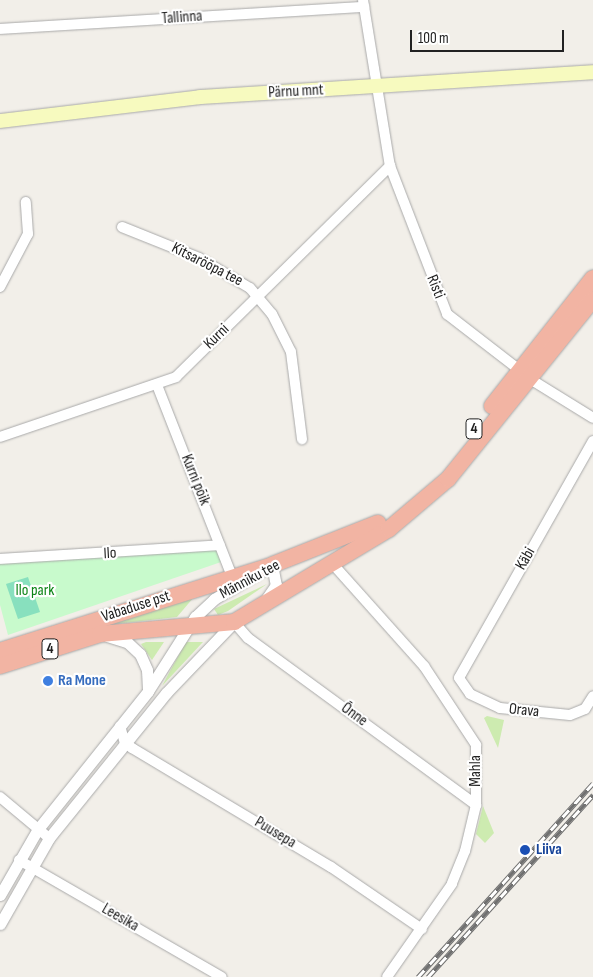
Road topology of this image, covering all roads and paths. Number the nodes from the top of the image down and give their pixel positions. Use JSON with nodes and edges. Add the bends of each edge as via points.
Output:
{"nodes":[{"id":1,"x":363,"y":4,"type":"edge"},
{"id":2,"x":0,"y":29,"type":"edge"},
{"id":3,"x":593,"y":72,"type":"edge"},
{"id":4,"x":376,"y":88,"type":"junction"},
{"id":5,"x":0,"y":121,"type":"edge"},
{"id":6,"x":390,"y":166,"type":"junction"},
{"id":7,"x":26,"y":202,"type":"dead end"},
{"id":8,"x":122,"y":227,"type":"dead end"},
{"id":9,"x":593,"y":278,"type":"edge"},
{"id":10,"x":0,"y":287,"type":"edge"},
{"id":11,"x":258,"y":298,"type":"junction"},
{"id":12,"x":593,"y":299,"type":"edge"},
{"id":13,"x":525,"y":375,"type":"junction"},
{"id":14,"x":157,"y":385,"type":"junction"},
{"id":15,"x":593,"y":418,"type":"edge"},
{"id":16,"x":0,"y":437,"type":"edge"},
{"id":17,"x":302,"y":439,"type":"dead end"},
{"id":18,"x":593,"y":441,"type":"edge"},
{"id":19,"x":220,"y":545,"type":"junction"},
{"id":20,"x":0,"y":559,"type":"edge"},
{"id":21,"x":331,"y":562,"type":"junction"},
{"id":22,"x":272,"y":565,"type":"junction"},
{"id":23,"x":232,"y":576,"type":"junction"},
{"id":24,"x":267,"y":598,"type":"junction"},
{"id":25,"x":234,"y":622,"type":"junction"},
{"id":26,"x":188,"y":627,"type":"junction"},
{"id":27,"x":100,"y":634,"type":"junction"},
{"id":28,"x":0,"y":651,"type":"edge"},
{"id":29,"x":0,"y":666,"type":"edge"},
{"id":30,"x":459,"y":678,"type":"joint"},
{"id":31,"x":148,"y":691,"type":"junction"},
{"id":32,"x":593,"y":696,"type":"edge"},
{"id":33,"x":120,"y":726,"type":"junction"},
{"id":34,"x":125,"y":743,"type":"junction"},
{"id":35,"x":0,"y":797,"type":"edge"},
{"id":36,"x":476,"y":805,"type":"junction"},
{"id":37,"x":38,"y":829,"type":"junction"},
{"id":38,"x":49,"y":838,"type":"junction"},
{"id":39,"x":19,"y":860,"type":"junction"},
{"id":40,"x":31,"y":867,"type":"junction"},
{"id":41,"x":0,"y":895,"type":"edge"},
{"id":42,"x":0,"y":924,"type":"edge"},
{"id":43,"x":422,"y":929,"type":"junction"},
{"id":44,"x":222,"y":977,"type":"edge"},
{"id":45,"x":387,"y":977,"type":"edge"}],
"edges":[{"from":1,"to":2,"type":"street","name":"Tallinna"},
{"from":1,"to":4,"type":"street","name":"Risti"},
{"from":3,"to":4,"type":"main road","name":"Pärnu mnt"},
{"from":4,"to":5,"type":"main road","name":"Pärnu mnt","via":[[200,97]]},
{"from":4,"to":6,"type":"street","name":"Risti"},
{"from":6,"to":11,"type":"street","name":"Kurni"},
{"from":6,"to":13,"type":"street","name":"Risti","via":[[447,314]]},
{"from":7,"to":10,"type":"street","via":[[28,234]]},
{"from":8,"to":11,"type":"street","name":"Kitsarööpa tee","via":[[220,268]]},
{"from":9,"to":13,"type":"highway","name":"Männiku tee","number":"4"},
{"from":11,"to":14,"type":"street","name":"Kurni","via":[[176,377]]},
{"from":11,"to":17,"type":"street","name":"Kitsarööpa tee","via":[[291,352]]},
{"from":12,"to":13,"type":"highway","name":"Männiku tee","number":"4"},
{"from":13,"to":15,"type":"street","name":"Risti"},
{"from":13,"to":21,"type":"highway","name":"Männiku tee","number":"4","via":[[448,479],[414,512]]},
{"from":13,"to":22,"type":"highway","name":"Männiku tee","number":"4","via":[[409,502],[359,533]]},
{"from":14,"to":16,"type":"street","name":"Kurni"},
{"from":14,"to":19,"type":"street","name":"Kurni põik"},
{"from":18,"to":30,"type":"street","name":"Käbi"},
{"from":19,"to":20,"type":"street","name":"Ilo"},
{"from":19,"to":23,"type":"street","name":"Kurni põik"},
{"from":21,"to":24,"type":"highway","name":"Männiku tee","number":"4"},
{"from":21,"to":36,"type":"street","name":"Mahla","via":[[406,643],[467,726],[476,746]]},
{"from":22,"to":23,"type":"highway","name":"Vabaduse pst","number":"4"},
{"from":22,"to":24,"type":"street","via":[[276,586]]},
{"from":22,"to":26,"type":"street","name":"Männiku tee","via":[[214,599]]},
{"from":23,"to":28,"type":"highway","name":"Vabaduse pst","number":"4"},
{"from":24,"to":25,"type":"highway","name":"Männiku tee","number":"4"},
{"from":25,"to":26,"type":"highway","name":"Vabaduse pst","number":"4"},
{"from":25,"to":34,"type":"street","name":"Männiku tee"},
{"from":25,"to":36,"type":"street","name":"Õnne","via":[[248,638]]},
{"from":26,"to":27,"type":"highway","name":"Vabaduse pst","number":"4"},
{"from":26,"to":31,"type":"street","name":"Männiku tee"},
{"from":27,"to":29,"type":"highway","name":"Vabaduse pst","number":"4"},
{"from":27,"to":31,"type":"street","via":[[127,642],[140,654],[147,670]]},
{"from":30,"to":32,"type":"street","name":"Orava","via":[[470,694],[500,708],[570,715],[585,709]]},
{"from":31,"to":33,"type":"street","name":"Männiku tee"},
{"from":33,"to":34,"type":"street"},
{"from":33,"to":37,"type":"street","name":"Männiku tee"},
{"from":34,"to":38,"type":"street","name":"Männiku tee"},
{"from":34,"to":43,"type":"street","name":"Puusepa","via":[[330,867]]},
{"from":35,"to":37,"type":"street"},
{"from":36,"to":43,"type":"street","name":"Mahla","via":[[458,868]]},
{"from":37,"to":38,"type":"street"},
{"from":37,"to":39,"type":"street","name":"Männiku tee"},
{"from":38,"to":40,"type":"street","name":"Männiku tee"},
{"from":39,"to":40,"type":"street","name":"Leesika"},
{"from":39,"to":41,"type":"street","name":"Männiku tee"},
{"from":40,"to":42,"type":"street","name":"Männiku tee"},
{"from":40,"to":44,"type":"street","name":"Leesika"},
{"from":43,"to":45,"type":"street","name":"Mahla"}]}
